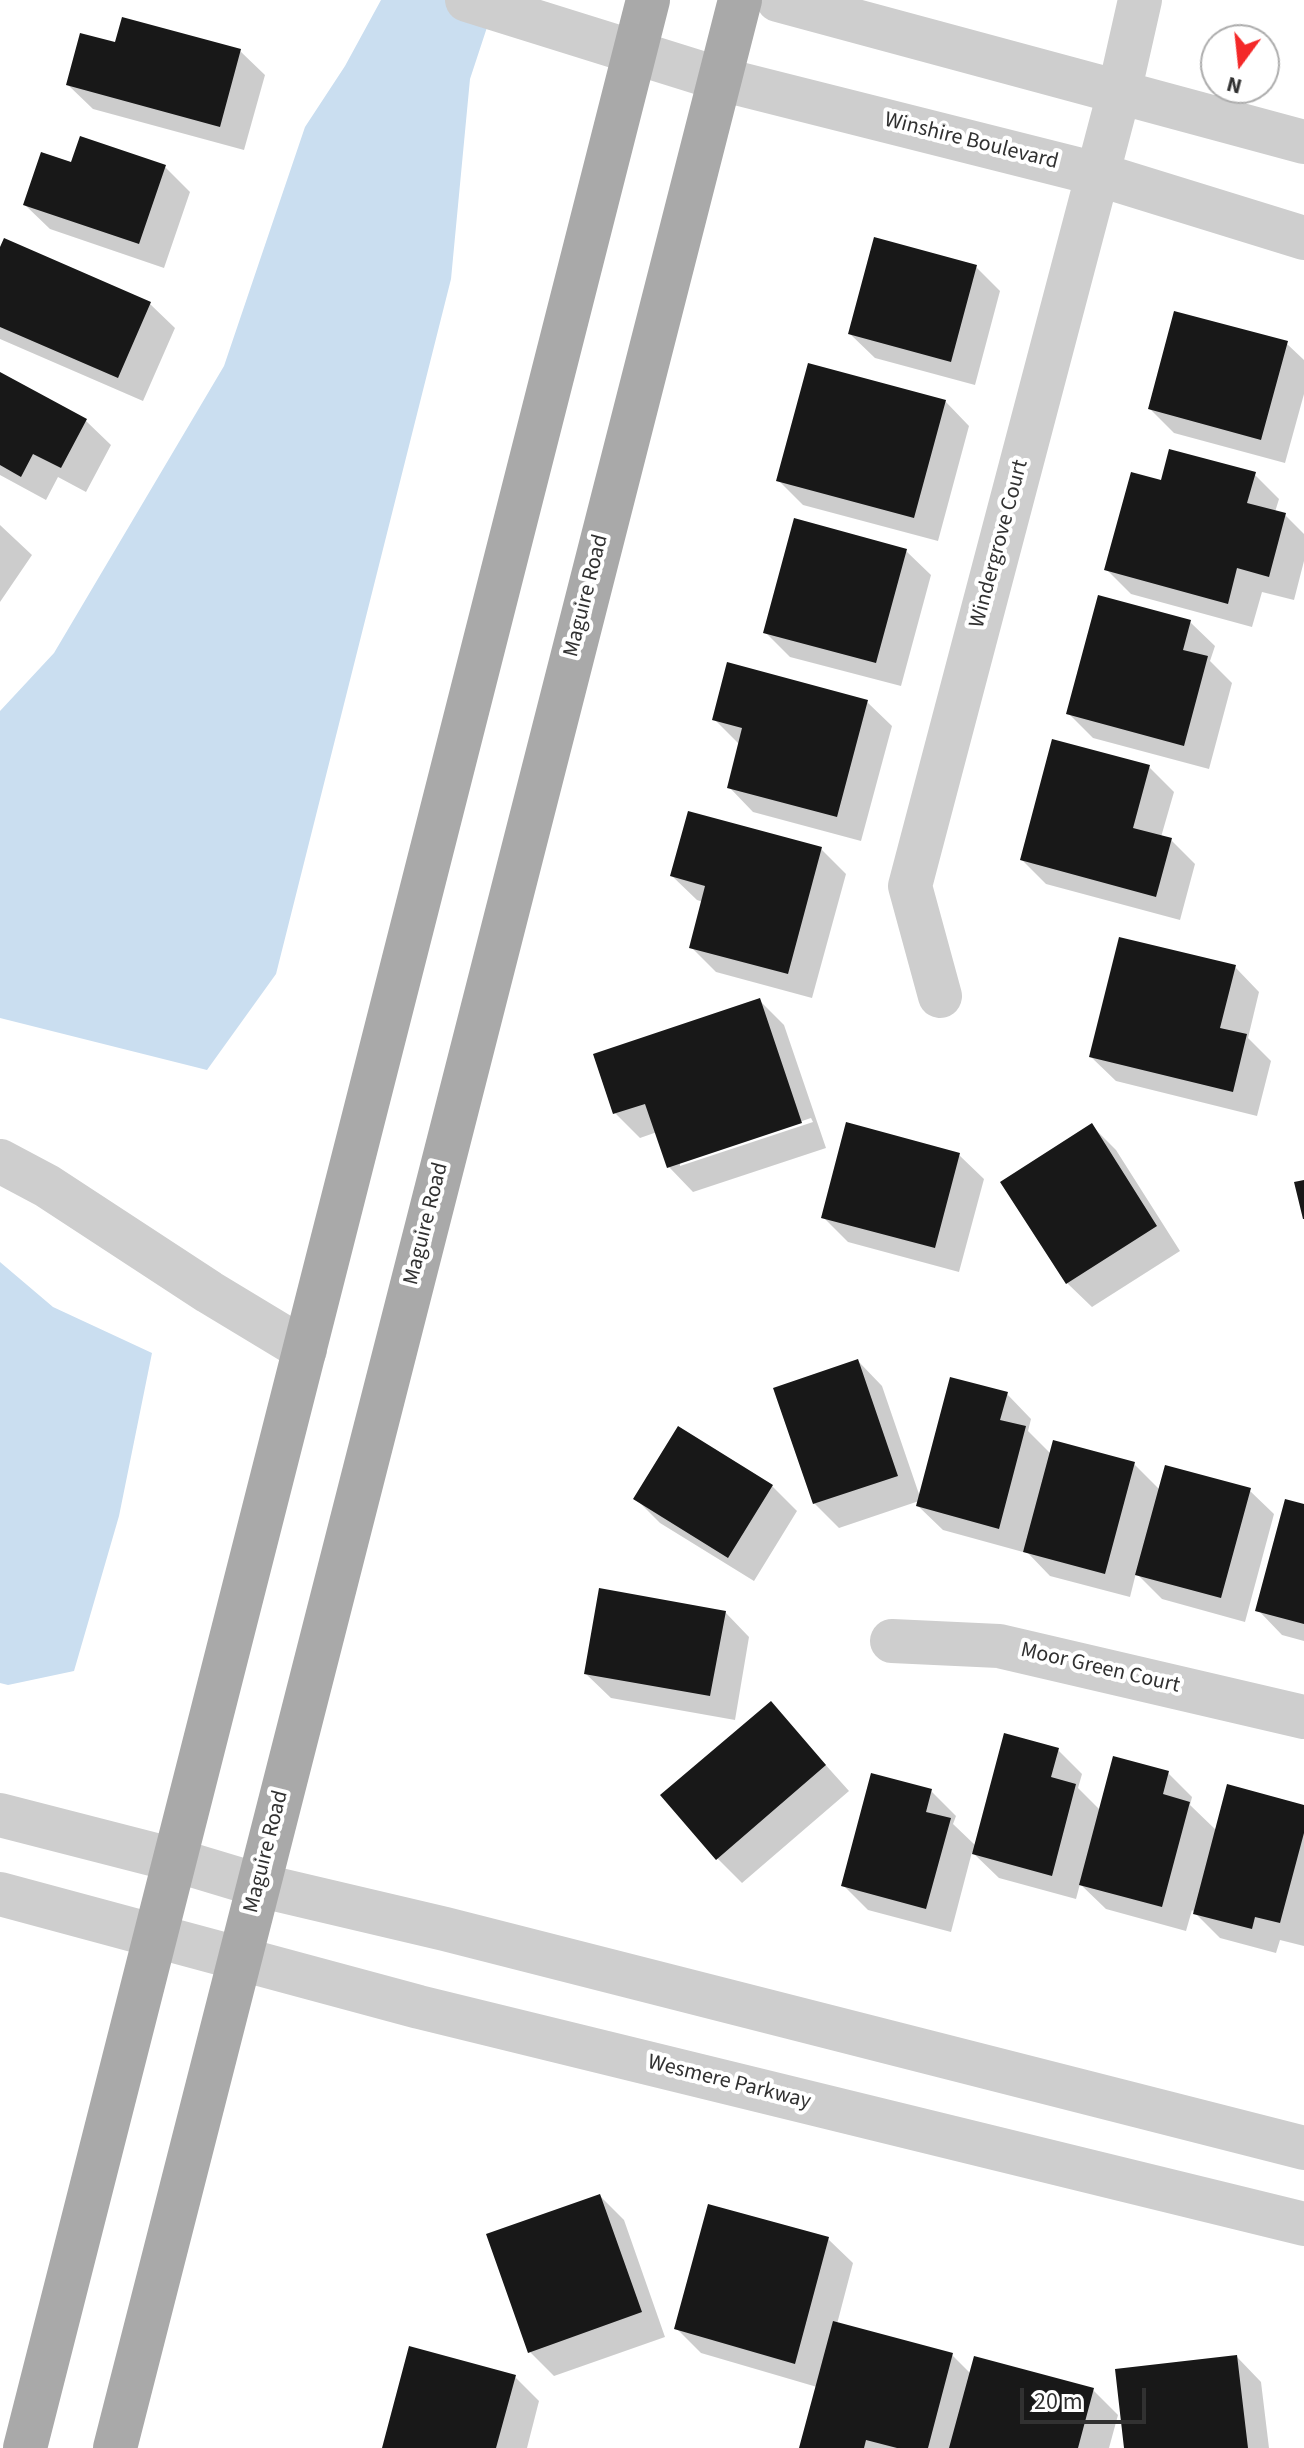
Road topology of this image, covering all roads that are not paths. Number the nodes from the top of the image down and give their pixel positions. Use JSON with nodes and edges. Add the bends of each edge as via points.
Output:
{"nodes":[{"id":1,"x":648,"y":0,"type":"edge"},
{"id":2,"x":740,"y":0,"type":"edge"},
{"id":3,"x":778,"y":0,"type":"edge"},
{"id":4,"x":1140,"y":0,"type":"edge"},
{"id":5,"x":484,"y":5,"type":"edge"},
{"id":6,"x":635,"y":52,"type":"junction"},
{"id":7,"x":720,"y":79,"type":"junction"},
{"id":8,"x":1119,"y":93,"type":"junction"},
{"id":9,"x":1304,"y":142,"type":"edge"},
{"id":10,"x":1097,"y":174,"type":"junction"},
{"id":11,"x":1304,"y":238,"type":"edge"},
{"id":12,"x":940,"y":996,"type":"dead end"},
{"id":13,"x":0,"y":1161,"type":"edge"},
{"id":14,"x":305,"y":1350,"type":"junction"},
{"id":15,"x":892,"y":1641,"type":"dead end"},
{"id":16,"x":1304,"y":1717,"type":"edge"},
{"id":17,"x":0,"y":1815,"type":"edge"},
{"id":18,"x":175,"y":1860,"type":"junction"},
{"id":19,"x":258,"y":1885,"type":"junction"},
{"id":20,"x":0,"y":1894,"type":"edge"},
{"id":21,"x":156,"y":1935,"type":"junction"},
{"id":22,"x":239,"y":1958,"type":"junction"},
{"id":23,"x":1304,"y":2148,"type":"edge"},
{"id":24,"x":1304,"y":2224,"type":"edge"},
{"id":25,"x":25,"y":2448,"type":"edge"},
{"id":26,"x":115,"y":2448,"type":"edge"}],
"edges":[{"from":1,"to":6,"type":"main road"},
{"from":2,"to":7,"type":"main road","name":"Maguire Road"},
{"from":3,"to":8,"type":"street"},
{"from":4,"to":8,"type":"street","name":"Windergrove Court"},
{"from":5,"to":6,"type":"street","name":"Winshire Boulevard"},
{"from":6,"to":7,"type":"street","name":"Winshire Boulevard"},
{"from":6,"to":14,"type":"main road"},
{"from":7,"to":10,"type":"street","name":"Winshire Boulevard"},
{"from":7,"to":19,"type":"main road","name":"Maguire Road"},
{"from":8,"to":9,"type":"street"},
{"from":8,"to":10,"type":"street","name":"Windergrove Court"},
{"from":10,"to":11,"type":"street","name":"Winshire Boulevard"},
{"from":10,"to":12,"type":"street","name":"Windergrove Court","via":[[910,886]]},
{"from":13,"to":14,"type":"street"},
{"from":14,"to":18,"type":"main road"},
{"from":15,"to":16,"type":"street","name":"Moor Green Court","via":[[999,1646]]},
{"from":17,"to":18,"type":"street"},
{"from":18,"to":19,"type":"street"},
{"from":18,"to":21,"type":"main road"},
{"from":19,"to":22,"type":"main road","name":"Maguire Road"},
{"from":19,"to":23,"type":"street"},
{"from":20,"to":21,"type":"street","name":"Wesmere Parkway"},
{"from":21,"to":22,"type":"street","name":"Wesmere Parkway"},
{"from":21,"to":25,"type":"main road"},
{"from":22,"to":24,"type":"street","name":"Wesmere Parkway"},
{"from":22,"to":26,"type":"main road","name":"Maguire Road"}]}
